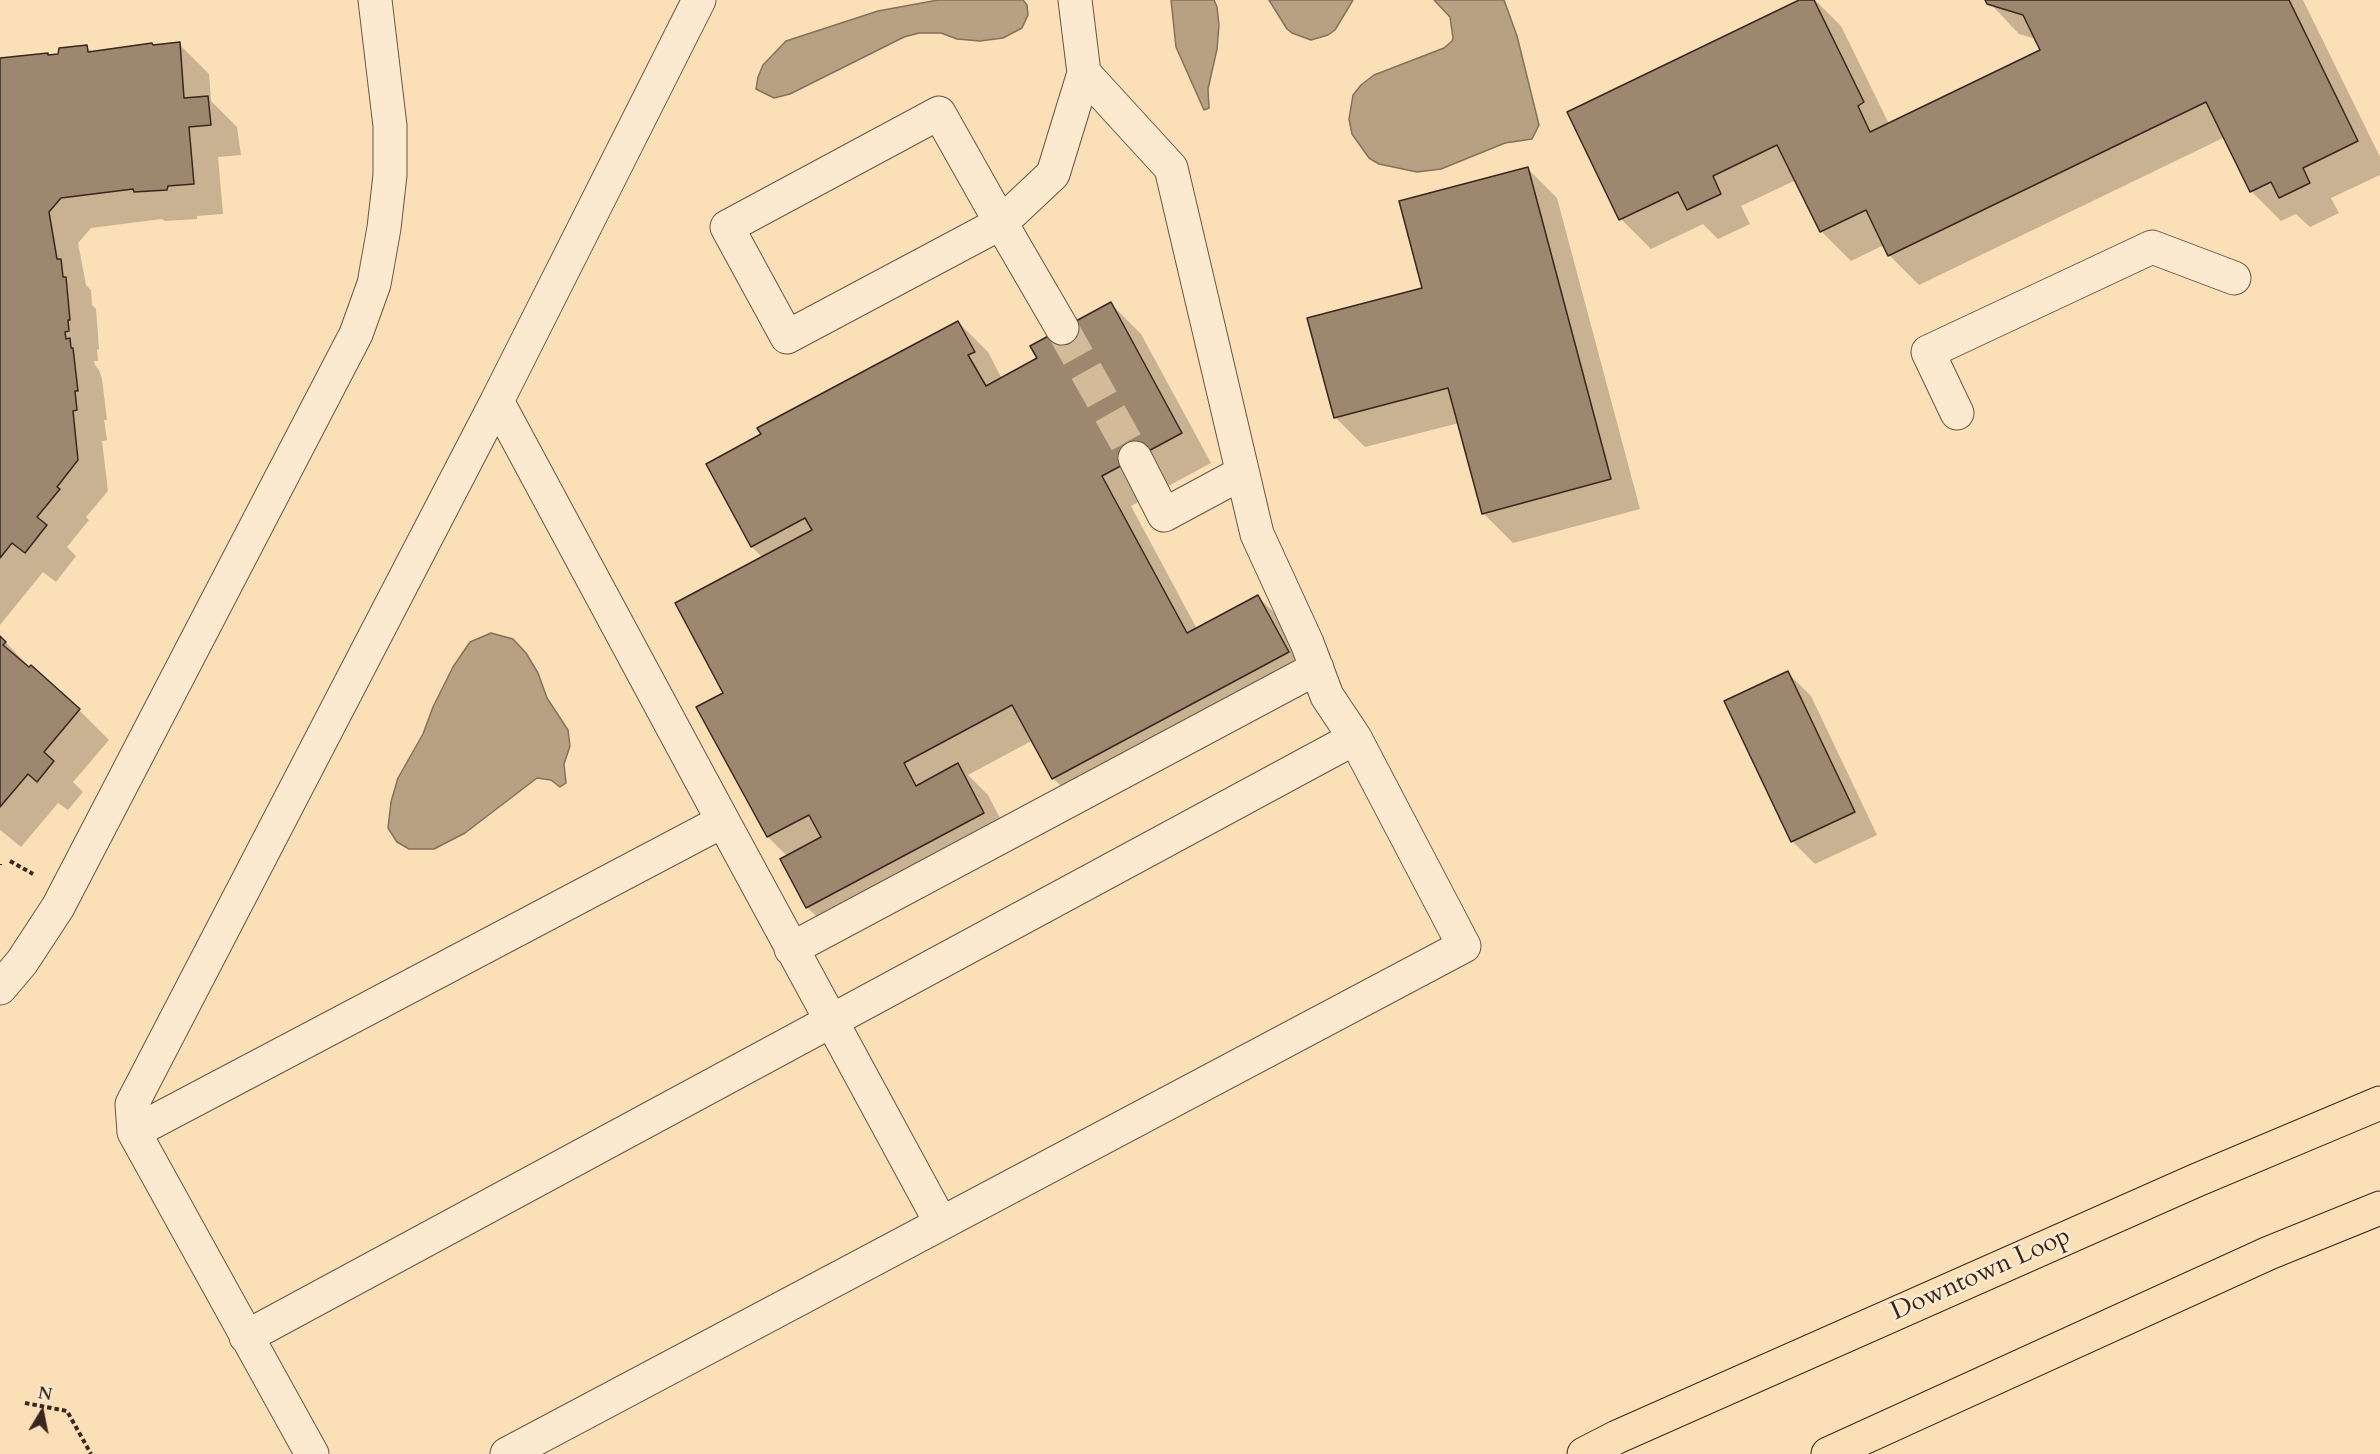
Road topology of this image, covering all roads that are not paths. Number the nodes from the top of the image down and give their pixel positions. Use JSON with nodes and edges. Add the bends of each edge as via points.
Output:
{"nodes":[{"id":1,"x":375,"y":0,"type":"edge"},
{"id":2,"x":699,"y":0,"type":"edge"},
{"id":3,"x":1075,"y":0,"type":"edge"},
{"id":4,"x":1084,"y":73,"type":"junction"},
{"id":5,"x":1001,"y":223,"type":"junction"},
{"id":6,"x":2234,"y":278,"type":"dead end"},
{"id":7,"x":1062,"y":328,"type":"tunnel mouth"},
{"id":8,"x":497,"y":401,"type":"junction"},
{"id":9,"x":1957,"y":413,"type":"dead end"},
{"id":10,"x":1135,"y":458,"type":"tunnel mouth"},
{"id":11,"x":1242,"y":473,"type":"junction"},
{"id":12,"x":1317,"y":668,"type":"junction"},
{"id":13,"x":1355,"y":738,"type":"junction"},
{"id":14,"x":723,"y":821,"type":"junction"},
{"id":15,"x":791,"y":948,"type":"junction"},
{"id":16,"x":0,"y":988,"type":"edge"},
{"id":17,"x":831,"y":1022,"type":"junction"},
{"id":18,"x":2380,"y":1103,"type":"edge"},
{"id":19,"x":134,"y":1132,"type":"junction"},
{"id":20,"x":2380,"y":1208,"type":"edge"},
{"id":21,"x":941,"y":1224,"type":"junction"},
{"id":22,"x":246,"y":1337,"type":"junction"},
{"id":23,"x":312,"y":1454,"type":"edge"},
{"id":24,"x":507,"y":1454,"type":"edge"},
{"id":25,"x":1584,"y":1454,"type":"edge"},
{"id":26,"x":1828,"y":1454,"type":"edge"}],
"edges":[{"from":1,"to":16,"type":"lane","via":[[390,126],[390,175],[374,284],[356,334],[58,907]]},
{"from":2,"to":8,"type":"lane"},
{"from":3,"to":4,"type":"lane"},
{"from":4,"to":5,"type":"lane","via":[[1053,174]]},
{"from":4,"to":11,"type":"lane","via":[[1171,168]]},
{"from":5,"to":5,"type":"lane","via":[[787,338],[727,227],[939,114]]},
{"from":5,"to":7,"type":"lane"},
{"from":6,"to":9,"type":"lane","via":[[2152,247],[1928,352]]},
{"from":8,"to":14,"type":"lane"},
{"from":8,"to":19,"type":"lane","via":[[132,1104]]},
{"from":10,"to":11,"type":"lane","via":[[1164,515]]},
{"from":11,"to":12,"type":"lane","via":[[1257,534]]},
{"from":12,"to":13,"type":"lane","via":[[1327,696]]},
{"from":12,"to":15,"type":"lane"},
{"from":13,"to":17,"type":"lane"},
{"from":13,"to":21,"type":"lane","via":[[1464,946]]},
{"from":14,"to":15,"type":"lane"},
{"from":14,"to":19,"type":"lane"},
{"from":15,"to":17,"type":"lane"},
{"from":17,"to":21,"type":"lane"},
{"from":17,"to":22,"type":"lane"},
{"from":18,"to":25,"type":"highway","name":"Downtown Loop","via":[[2197,1180]]},
{"from":19,"to":22,"type":"lane"},
{"from":20,"to":26,"type":"highway","via":[[2269,1253]]},
{"from":21,"to":24,"type":"lane"},
{"from":22,"to":23,"type":"lane"}]}
